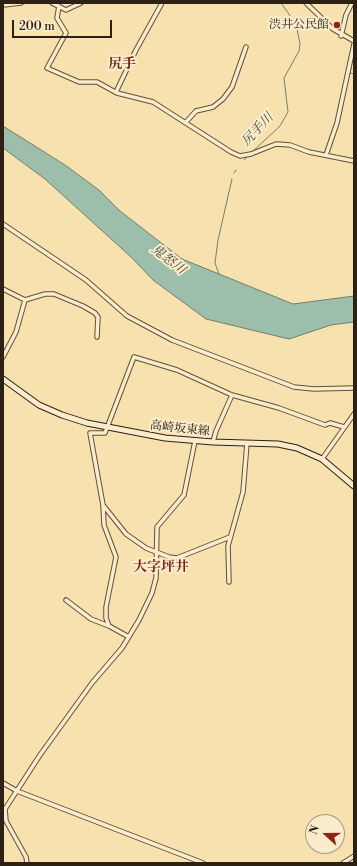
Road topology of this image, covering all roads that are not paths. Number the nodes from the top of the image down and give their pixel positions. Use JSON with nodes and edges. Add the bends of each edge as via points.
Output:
{"nodes":[{"id":1,"x":21,"y":3,"type":"edge"},
{"id":2,"x":52,"y":3,"type":"edge"},
{"id":3,"x":81,"y":3,"type":"edge"},
{"id":4,"x":161,"y":3,"type":"edge"},
{"id":5,"x":306,"y":3,"type":"edge"},
{"id":6,"x":352,"y":3,"type":"edge"},
{"id":7,"x":3,"y":5,"type":"edge"},
{"id":8,"x":59,"y":6,"type":"junction"},
{"id":9,"x":341,"y":36,"type":"junction"},
{"id":10,"x":354,"y":43,"type":"edge"},
{"id":11,"x":246,"y":47,"type":"dead end"},
{"id":12,"x":116,"y":92,"type":"junction"},
{"id":13,"x":186,"y":122,"type":"junction"},
{"id":14,"x":326,"y":155,"type":"junction"},
{"id":15,"x":354,"y":161,"type":"edge"},
{"id":16,"x":3,"y":224,"type":"edge"},
{"id":17,"x":3,"y":289,"type":"edge"},
{"id":18,"x":25,"y":300,"type":"junction"},
{"id":19,"x":97,"y":338,"type":"dead end"},
{"id":20,"x":3,"y":357,"type":"edge"},
{"id":21,"x":3,"y":379,"type":"edge"},
{"id":22,"x":354,"y":388,"type":"edge"},
{"id":23,"x":232,"y":395,"type":"junction"},
{"id":24,"x":354,"y":414,"type":"edge"},
{"id":25,"x":107,"y":427,"type":"junction"},
{"id":26,"x":344,"y":427,"type":"junction"},
{"id":27,"x":195,"y":441,"type":"junction"},
{"id":28,"x":213,"y":442,"type":"junction"},
{"id":29,"x":247,"y":443,"type":"junction"},
{"id":30,"x":322,"y":459,"type":"junction"},
{"id":31,"x":354,"y":486,"type":"edge"},
{"id":32,"x":103,"y":504,"type":"junction"},
{"id":33,"x":230,"y":537,"type":"junction"},
{"id":34,"x":156,"y":552,"type":"junction"},
{"id":35,"x":229,"y":582,"type":"dead end"},
{"id":36,"x":66,"y":600,"type":"dead end"},
{"id":37,"x":109,"y":626,"type":"junction"},
{"id":38,"x":129,"y":638,"type":"junction"},
{"id":39,"x":3,"y":782,"type":"edge"},
{"id":40,"x":17,"y":791,"type":"junction"},
{"id":41,"x":354,"y":856,"type":"edge"},
{"id":42,"x":27,"y":863,"type":"edge"},
{"id":43,"x":202,"y":863,"type":"edge"},
{"id":44,"x":344,"y":863,"type":"edge"}],
"edges":[{"from":1,"to":7,"type":"street"},
{"from":2,"to":8,"type":"street"},
{"from":3,"to":8,"type":"street","via":[[69,10]]},
{"from":4,"to":12,"type":"street"},
{"from":5,"to":9,"type":"street"},
{"from":6,"to":9,"type":"street"},
{"from":8,"to":12,"type":"street","via":[[57,18],[66,33],[47,68],[79,82],[99,83]]},
{"from":9,"to":10,"type":"street"},
{"from":10,"to":14,"type":"street","via":[[337,123]]},
{"from":11,"to":13,"type":"street","via":[[232,87],[223,99],[213,107],[196,111]]},
{"from":12,"to":13,"type":"street","via":[[153,102]]},
{"from":13,"to":14,"type":"street","via":[[240,156],[276,144],[290,145]]},
{"from":14,"to":15,"type":"street"},
{"from":16,"to":22,"type":"street","via":[[86,280],[126,316],[172,340],[294,387]]},
{"from":17,"to":18,"type":"street"},
{"from":18,"to":19,"type":"street","via":[[54,294],[83,306],[98,317]]},
{"from":18,"to":20,"type":"street","via":[[16,332]]},
{"from":21,"to":25,"type":"main road","name":"高崎坂東線","via":[[27,397],[54,412],[80,422]]},
{"from":23,"to":25,"type":"street","via":[[177,370],[134,357]]},
{"from":23,"to":26,"type":"street","via":[[279,408],[325,425],[330,423]]},
{"from":23,"to":28,"type":"street"},
{"from":24,"to":26,"type":"street"},
{"from":25,"to":27,"type":"main road","name":"高崎坂東線","via":[[149,436]]},
{"from":25,"to":32,"type":"street","via":[[105,433],[90,433]]},
{"from":26,"to":30,"type":"street"},
{"from":27,"to":28,"type":"main road","name":"高崎坂東線"},
{"from":27,"to":34,"type":"street","via":[[184,495],[157,527]]},
{"from":28,"to":29,"type":"main road","name":"高崎坂東線"},
{"from":29,"to":30,"type":"main road","name":"高崎坂東線","via":[[289,446]]},
{"from":29,"to":33,"type":"street","via":[[243,492]]},
{"from":30,"to":31,"type":"main road","name":"高崎坂東線"},
{"from":32,"to":34,"type":"street","via":[[126,534]]},
{"from":32,"to":37,"type":"street","via":[[104,525],[116,557],[106,607]]},
{"from":33,"to":34,"type":"street","via":[[177,558]]},
{"from":33,"to":35,"type":"street"},
{"from":34,"to":38,"type":"street","via":[[154,586]]},
{"from":36,"to":37,"type":"street","via":[[91,619]]},
{"from":37,"to":38,"type":"street"},
{"from":38,"to":40,"type":"street","via":[[92,683]]},
{"from":39,"to":40,"type":"street"},
{"from":40,"to":42,"type":"street","via":[[6,809],[5,816]]},
{"from":40,"to":43,"type":"street"},
{"from":41,"to":44,"type":"street"}]}
